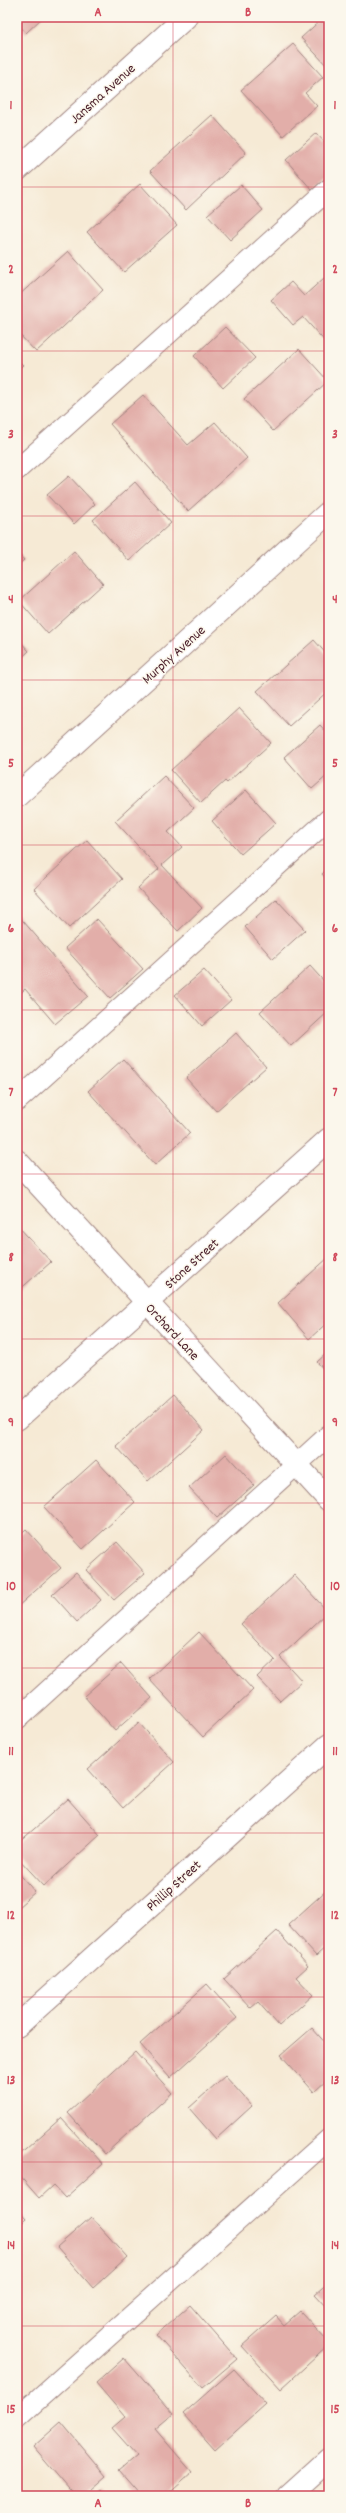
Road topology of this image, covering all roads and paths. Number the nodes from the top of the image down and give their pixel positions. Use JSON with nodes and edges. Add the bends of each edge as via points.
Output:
{"nodes":[{"id":1,"x":186,"y":17,"type":"edge"},
{"id":2,"x":17,"y":170,"type":"edge"},
{"id":3,"x":329,"y":189,"type":"edge"},
{"id":4,"x":17,"y":470,"type":"edge"},
{"id":5,"x":329,"y":512,"type":"edge"},
{"id":6,"x":17,"y":796,"type":"edge"},
{"id":7,"x":329,"y":819,"type":"edge"},
{"id":8,"x":17,"y":1101,"type":"edge"},
{"id":9,"x":329,"y":1139,"type":"edge"},
{"id":10,"x":17,"y":1162,"type":"edge"},
{"id":11,"x":147,"y":1303,"type":"junction"},
{"id":12,"x":17,"y":1418,"type":"edge"},
{"id":13,"x":329,"y":1435,"type":"edge"},
{"id":14,"x":296,"y":1465,"type":"junction"},
{"id":15,"x":329,"y":1500,"type":"edge"},
{"id":16,"x":17,"y":1719,"type":"edge"},
{"id":17,"x":329,"y":1745,"type":"edge"},
{"id":18,"x":17,"y":2026,"type":"edge"},
{"id":19,"x":329,"y":2139,"type":"edge"},
{"id":20,"x":17,"y":2418,"type":"edge"},
{"id":21,"x":329,"y":2459,"type":"edge"},
{"id":22,"x":288,"y":2496,"type":"edge"}],
"edges":[{"from":1,"to":2,"type":"street","name":"Jansma Avenue"},
{"from":3,"to":4,"type":"lane"},
{"from":5,"to":6,"type":"street","name":"Murphy Avenue"},
{"from":7,"to":8,"type":"lane"},
{"from":9,"to":11,"type":"street","name":"Stone Street"},
{"from":10,"to":11,"type":"street","name":"Orchard Lane"},
{"from":11,"to":12,"type":"street","name":"Stone Street"},
{"from":11,"to":14,"type":"street","name":"Orchard Lane"},
{"from":13,"to":14,"type":"lane"},
{"from":14,"to":15,"type":"street","name":"Orchard Lane"},
{"from":14,"to":16,"type":"lane"},
{"from":17,"to":18,"type":"street","name":"Phillip Street"},
{"from":19,"to":20,"type":"lane"},
{"from":21,"to":22,"type":"street"}]}
